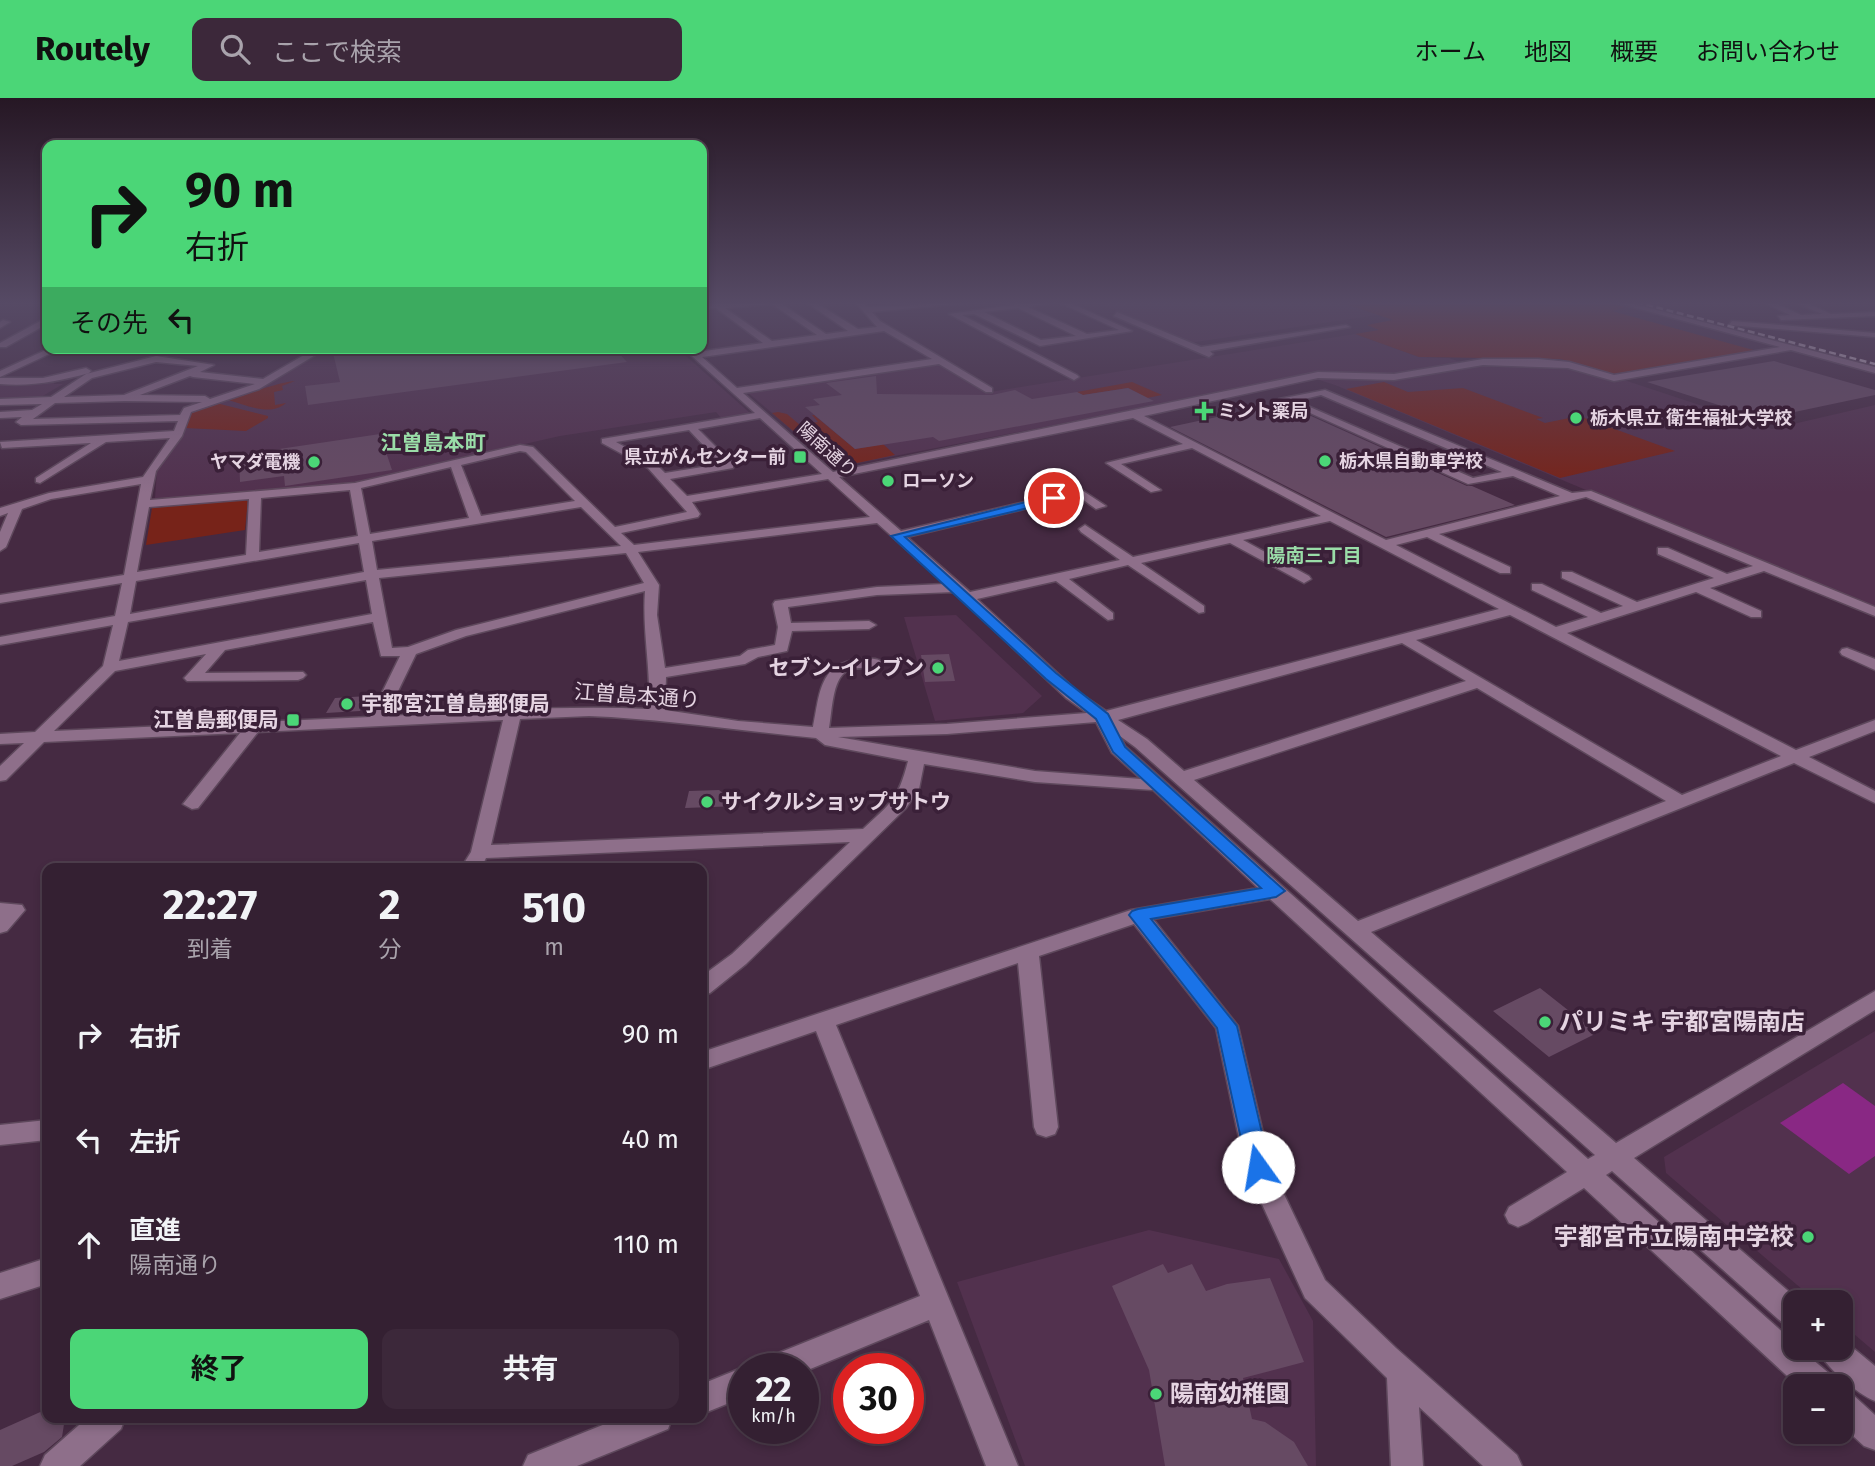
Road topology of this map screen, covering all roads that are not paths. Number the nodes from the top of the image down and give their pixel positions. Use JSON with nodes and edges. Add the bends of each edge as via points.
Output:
{"nodes":[{"id":1,"x":18,"y":366,"type":"edge"},
{"id":2,"x":107,"y":366,"type":"edge"},
{"id":3,"x":129,"y":366,"type":"edge"},
{"id":4,"x":208,"y":366,"type":"edge"},
{"id":5,"x":293,"y":366,"type":"edge"},
{"id":6,"x":707,"y":366,"type":"edge"},
{"id":7,"x":906,"y":366,"type":"edge"},
{"id":8,"x":947,"y":366,"type":"edge"},
{"id":9,"x":1053,"y":366,"type":"edge"},
{"id":10,"x":1468,"y":366,"type":"edge"},
{"id":11,"x":1569,"y":366,"type":"edge"},
{"id":12,"x":1686,"y":366,"type":"edge"},
{"id":13,"x":61,"y":367,"type":"dead end"},
{"id":14,"x":0,"y":374,"type":"edge"},
{"id":15,"x":187,"y":374,"type":"junction"},
{"id":16,"x":1074,"y":377,"type":"dead end"},
{"id":17,"x":0,"y":382,"type":"edge"},
{"id":18,"x":266,"y":382,"type":"junction"},
{"id":19,"x":25,"y":383,"type":"junction"},
{"id":20,"x":1256,"y":387,"type":"junction"},
{"id":21,"x":989,"y":390,"type":"dead end"},
{"id":22,"x":735,"y":391,"type":"junction"},
{"id":23,"x":125,"y":398,"type":"junction"},
{"id":24,"x":215,"y":399,"type":"junction"},
{"id":25,"x":51,"y":400,"type":"junction"},
{"id":26,"x":1286,"y":400,"type":"junction"},
{"id":27,"x":0,"y":402,"type":"edge"},
{"id":28,"x":33,"y":413,"type":"junction"},
{"id":29,"x":0,"y":415,"type":"edge"},
{"id":30,"x":762,"y":415,"type":"junction"},
{"id":31,"x":1135,"y":415,"type":"junction"},
{"id":32,"x":184,"y":418,"type":"junction"},
{"id":33,"x":691,"y":427,"type":"junction"},
{"id":34,"x":178,"y":434,"type":"junction"},
{"id":35,"x":102,"y":440,"type":"junction"},
{"id":36,"x":2,"y":445,"type":"dead end"},
{"id":37,"x":1193,"y":445,"type":"junction"},
{"id":38,"x":455,"y":463,"type":"junction"},
{"id":39,"x":659,"y":473,"type":"junction"},
{"id":40,"x":1513,"y":473,"type":"junction"},
{"id":41,"x":830,"y":476,"type":"junction"},
{"id":42,"x":40,"y":480,"type":"dead end"},
{"id":43,"x":148,"y":480,"type":"junction"},
{"id":44,"x":355,"y":486,"type":"junction"},
{"id":45,"x":1155,"y":490,"type":"dead end"},
{"id":46,"x":255,"y":495,"type":"junction"},
{"id":47,"x":1571,"y":497,"type":"junction"},
{"id":48,"x":684,"y":500,"type":"junction"},
{"id":49,"x":582,"y":503,"type":"junction"},
{"id":50,"x":146,"y":504,"type":"junction"},
{"id":51,"x":1100,"y":506,"type":"dead end"},
{"id":52,"x":17,"y":507,"type":"junction"},
{"id":53,"x":0,"y":512,"type":"edge"},
{"id":54,"x":1332,"y":517,"type":"junction"},
{"id":55,"x":878,"y":519,"type":"junction"},
{"id":56,"x":476,"y":520,"type":"junction"},
{"id":57,"x":1085,"y":529,"type":"dead end"},
{"id":58,"x":612,"y":531,"type":"junction"},
{"id":59,"x":1428,"y":533,"type":"junction"},
{"id":60,"x":897,"y":536,"type":"junction"},
{"id":61,"x":365,"y":539,"type":"junction"},
{"id":62,"x":1232,"y":539,"type":"junction"},
{"id":63,"x":1384,"y":544,"type":"junction"},
{"id":64,"x":0,"y":547,"type":"edge"},
{"id":65,"x":629,"y":547,"type":"junction"},
{"id":66,"x":1663,"y":551,"type":"dead end"},
{"id":67,"x":252,"y":557,"type":"junction"},
{"id":68,"x":1130,"y":561,"type":"junction"},
{"id":69,"x":1767,"y":566,"type":"junction"},
{"id":70,"x":1505,"y":570,"type":"dead end"},
{"id":71,"x":370,"y":575,"type":"junction"},
{"id":72,"x":1567,"y":575,"type":"dead end"},
{"id":73,"x":1059,"y":576,"type":"junction"},
{"id":74,"x":129,"y":577,"type":"junction"},
{"id":75,"x":1304,"y":579,"type":"dead end"},
{"id":76,"x":1727,"y":579,"type":"junction"},
{"id":77,"x":652,"y":584,"type":"junction"},
{"id":78,"x":1537,"y":587,"type":"dead end"},
{"id":79,"x":1698,"y":588,"type":"junction"},
{"id":80,"x":962,"y":593,"type":"junction"},
{"id":81,"x":0,"y":598,"type":"edge"},
{"id":82,"x":1636,"y":607,"type":"junction"},
{"id":83,"x":1199,"y":609,"type":"dead end"},
{"id":84,"x":1511,"y":610,"type":"junction"},
{"id":85,"x":1875,"y":612,"type":"edge"},
{"id":86,"x":1756,"y":614,"type":"dead end"},
{"id":87,"x":1108,"y":616,"type":"dead end"},
{"id":88,"x":379,"y":617,"type":"junction"},
{"id":89,"x":1600,"y":618,"type":"junction"},
{"id":90,"x":122,"y":619,"type":"junction"},
{"id":91,"x":869,"y":625,"type":"dead end"},
{"id":92,"x":785,"y":627,"type":"junction"},
{"id":93,"x":1555,"y":632,"type":"junction"},
{"id":94,"x":1405,"y":639,"type":"junction"},
{"id":95,"x":0,"y":641,"type":"edge"},
{"id":96,"x":221,"y":646,"type":"junction"},
{"id":97,"x":411,"y":651,"type":"junction"},
{"id":98,"x":1847,"y":652,"type":"dead end"},
{"id":99,"x":876,"y":663,"type":"dead end"},
{"id":100,"x":1875,"y":664,"type":"edge"},
{"id":101,"x":110,"y":667,"type":"junction"},
{"id":102,"x":659,"y":674,"type":"junction"},
{"id":103,"x":298,"y":675,"type":"dead end"},
{"id":104,"x":1479,"y":682,"type":"junction"},
{"id":105,"x":513,"y":713,"type":"junction"},
{"id":106,"x":657,"y":714,"type":"junction"},
{"id":107,"x":1102,"y":717,"type":"junction"},
{"id":108,"x":376,"y":720,"type":"junction"},
{"id":109,"x":1875,"y":724,"type":"edge"},
{"id":110,"x":253,"y":727,"type":"junction"},
{"id":111,"x":820,"y":733,"type":"junction"},
{"id":112,"x":40,"y":738,"type":"junction"},
{"id":113,"x":0,"y":739,"type":"edge"},
{"id":114,"x":1794,"y":756,"type":"junction"},
{"id":115,"x":917,"y":758,"type":"junction"},
{"id":116,"x":0,"y":776,"type":"edge"},
{"id":117,"x":1181,"y":778,"type":"junction"},
{"id":118,"x":1158,"y":785,"type":"junction"},
{"id":119,"x":1875,"y":798,"type":"edge"},
{"id":120,"x":1681,"y":802,"type":"junction"},
{"id":121,"x":192,"y":804,"type":"dead end"},
{"id":122,"x":868,"y":835,"type":"junction"},
{"id":123,"x":475,"y":860,"type":"edge"},
{"id":124,"x":1276,"y":891,"type":"junction"},
{"id":125,"x":0,"y":910,"type":"edge"},
{"id":126,"x":1138,"y":915,"type":"junction"},
{"id":127,"x":0,"y":926,"type":"edge"},
{"id":128,"x":1354,"y":931,"type":"junction"},
{"id":129,"x":1028,"y":953,"type":"junction"},
{"id":130,"x":707,"y":983,"type":"edge"},
{"id":131,"x":1875,"y":999,"type":"edge"},
{"id":132,"x":823,"y":1020,"type":"junction"},
{"id":133,"x":707,"y":1058,"type":"edge"},
{"id":134,"x":1046,"y":1127,"type":"dead end"},
{"id":135,"x":42,"y":1131,"type":"edge"},
{"id":136,"x":0,"y":1135,"type":"edge"},
{"id":137,"x":1617,"y":1157,"type":"junction"},
{"id":138,"x":1586,"y":1175,"type":"junction"},
{"id":139,"x":1518,"y":1215,"type":"dead end"},
{"id":140,"x":42,"y":1273,"type":"edge"},
{"id":141,"x":0,"y":1286,"type":"edge"},
{"id":142,"x":937,"y":1303,"type":"junction"},
{"id":143,"x":1783,"y":1304,"type":"edge"},
{"id":144,"x":813,"y":1353,"type":"edge"},
{"id":145,"x":1845,"y":1360,"type":"edge"},
{"id":146,"x":1401,"y":1371,"type":"junction"},
{"id":147,"x":1807,"y":1374,"type":"edge"},
{"id":148,"x":1875,"y":1386,"type":"edge"},
{"id":149,"x":728,"y":1388,"type":"edge"},
{"id":150,"x":707,"y":1397,"type":"edge"},
{"id":151,"x":1853,"y":1416,"type":"edge"},
{"id":152,"x":104,"y":1423,"type":"edge"},
{"id":153,"x":645,"y":1423,"type":"edge"},
{"id":154,"x":1875,"y":1435,"type":"edge"},
{"id":155,"x":57,"y":1466,"type":"edge"},
{"id":156,"x":539,"y":1466,"type":"edge"},
{"id":157,"x":1002,"y":1466,"type":"edge"},
{"id":158,"x":1406,"y":1466,"type":"edge"},
{"id":159,"x":1506,"y":1466,"type":"edge"}],
"edges":[{"from":1,"to":14,"type":"street"},
{"from":2,"to":19,"type":"street"},
{"from":3,"to":25,"type":"street","via":[[89,376]]},
{"from":4,"to":15,"type":"street"},
{"from":5,"to":18,"type":"street"},
{"from":6,"to":22,"type":"street","name":"陽南通り"},
{"from":7,"to":22,"type":"street"},
{"from":8,"to":21,"type":"street"},
{"from":9,"to":16,"type":"street"},
{"from":10,"to":20,"type":"street","via":[[1396,377],[1320,374]]},
{"from":11,"to":12,"type":"street","via":[[1614,378]]},
{"from":13,"to":19,"type":"street"},
{"from":15,"to":18,"type":"street"},
{"from":15,"to":23,"type":"street"},
{"from":17,"to":19,"type":"street"},
{"from":18,"to":24,"type":"street"},
{"from":20,"to":26,"type":"street"},
{"from":20,"to":31,"type":"street"},
{"from":22,"to":30,"type":"street","name":"陽南通り"},
{"from":23,"to":24,"type":"street"},
{"from":23,"to":25,"type":"street"},
{"from":24,"to":32,"type":"street","via":[[191,407]]},
{"from":25,"to":27,"type":"street"},
{"from":25,"to":28,"type":"street"},
{"from":26,"to":40,"type":"street","via":[[1322,392]]},
{"from":26,"to":40,"type":"street","via":[[1472,482]]},
{"from":28,"to":29,"type":"street"},
{"from":28,"to":32,"type":"street","via":[[21,422]]},
{"from":30,"to":33,"type":"street"},
{"from":30,"to":41,"type":"street","name":"陽南通り"},
{"from":31,"to":37,"type":"street"},
{"from":31,"to":41,"type":"street"},
{"from":32,"to":34,"type":"street"},
{"from":33,"to":39,"type":"street","via":[[721,458]]},
{"from":33,"to":39,"type":"street","via":[[606,441]]},
{"from":34,"to":35,"type":"street"},
{"from":34,"to":43,"type":"street"},
{"from":35,"to":36,"type":"street"},
{"from":35,"to":42,"type":"street"},
{"from":37,"to":45,"type":"street","via":[[1111,463]]},
{"from":37,"to":54,"type":"street"},
{"from":38,"to":44,"type":"street"},
{"from":38,"to":49,"type":"street","via":[[529,449]]},
{"from":38,"to":56,"type":"street"},
{"from":39,"to":48,"type":"street"},
{"from":40,"to":47,"type":"street"},
{"from":41,"to":48,"type":"street"},
{"from":41,"to":55,"type":"street","name":"陽南通り"},
{"from":43,"to":50,"type":"street"},
{"from":43,"to":52,"type":"street","via":[[49,496]]},
{"from":44,"to":46,"type":"street"},
{"from":44,"to":61,"type":"street"},
{"from":46,"to":50,"type":"street"},
{"from":46,"to":67,"type":"street"},
{"from":47,"to":59,"type":"street"},
{"from":47,"to":69,"type":"street","via":[[1587,493]]},
{"from":48,"to":58,"type":"street","via":[[694,514]]},
{"from":49,"to":56,"type":"street"},
{"from":49,"to":58,"type":"street"},
{"from":50,"to":74,"type":"street"},
{"from":51,"to":60,"type":"street","via":[[1080,492]]},
{"from":52,"to":53,"type":"street"},
{"from":52,"to":64,"type":"street"},
{"from":54,"to":62,"type":"street"},
{"from":54,"to":63,"type":"street"},
{"from":55,"to":60,"type":"street","name":"陽南通り"},
{"from":55,"to":65,"type":"street"},
{"from":56,"to":61,"type":"street"},
{"from":57,"to":68,"type":"street"},
{"from":58,"to":65,"type":"street"},
{"from":59,"to":63,"type":"street"},
{"from":59,"to":70,"type":"street"},
{"from":60,"to":80,"type":"street","name":"陽南通り"},
{"from":61,"to":67,"type":"street"},
{"from":61,"to":71,"type":"street"},
{"from":62,"to":68,"type":"street"},
{"from":62,"to":75,"type":"street"},
{"from":63,"to":84,"type":"street"},
{"from":65,"to":71,"type":"street"},
{"from":65,"to":77,"type":"street"},
{"from":66,"to":76,"type":"street"},
{"from":67,"to":74,"type":"street"},
{"from":68,"to":73,"type":"street"},
{"from":68,"to":83,"type":"street"},
{"from":69,"to":76,"type":"street"},
{"from":69,"to":85,"type":"street"},
{"from":71,"to":88,"type":"street"},
{"from":71,"to":90,"type":"street"},
{"from":72,"to":82,"type":"street"},
{"from":73,"to":80,"type":"street"},
{"from":73,"to":87,"type":"street"},
{"from":74,"to":81,"type":"street"},
{"from":74,"to":90,"type":"street"},
{"from":76,"to":79,"type":"street"},
{"from":77,"to":97,"type":"street","via":[[461,633]]},
{"from":77,"to":102,"type":"street","via":[[650,615]]},
{"from":78,"to":89,"type":"street"},
{"from":79,"to":82,"type":"street"},
{"from":79,"to":86,"type":"street"},
{"from":80,"to":92,"type":"street","via":[[877,591],[780,604]]},
{"from":80,"to":107,"type":"street","name":"陽南通り"},
{"from":82,"to":89,"type":"street"},
{"from":84,"to":93,"type":"street"},
{"from":84,"to":94,"type":"street","name":"江曽島本通り"},
{"from":88,"to":96,"type":"street"},
{"from":88,"to":97,"type":"street","via":[[386,653]]},
{"from":89,"to":93,"type":"street"},
{"from":90,"to":95,"type":"street"},
{"from":90,"to":101,"type":"street"},
{"from":91,"to":92,"type":"street"},
{"from":92,"to":102,"type":"street","via":[[782,648],[752,653],[745,660]]},
{"from":93,"to":114,"type":"street"},
{"from":94,"to":104,"type":"street"},
{"from":94,"to":107,"type":"street","name":"江曽島本通り"},
{"from":96,"to":101,"type":"street"},
{"from":96,"to":103,"type":"street","via":[[192,678]]},
{"from":97,"to":108,"type":"street"},
{"from":98,"to":100,"type":"street"},
{"from":99,"to":111,"type":"street","via":[[847,666],[832,677]]},
{"from":101,"to":112,"type":"street"},
{"from":102,"to":106,"type":"street"},
{"from":104,"to":117,"type":"street"},
{"from":104,"to":120,"type":"street"},
{"from":105,"to":106,"type":"street","name":"江曽島本通り"},
{"from":105,"to":108,"type":"street","name":"江曽島本通り"},
{"from":105,"to":123,"type":"street"},
{"from":106,"to":111,"type":"street","name":"江曽島本通り"},
{"from":107,"to":111,"type":"street","name":"江曽島本通り"},
{"from":107,"to":117,"type":"street","name":"陽南通り"},
{"from":107,"to":118,"type":"street","via":[[1118,749]]},
{"from":108,"to":110,"type":"street","name":"江曽島本通り"},
{"from":109,"to":114,"type":"street"},
{"from":110,"to":112,"type":"street","name":"江曽島本通り"},
{"from":110,"to":121,"type":"street"},
{"from":111,"to":115,"type":"street","via":[[831,741]]},
{"from":112,"to":113,"type":"street","name":"江曽島本通り"},
{"from":112,"to":116,"type":"street"},
{"from":114,"to":119,"type":"street"},
{"from":114,"to":120,"type":"street"},
{"from":115,"to":118,"type":"street","via":[[1083,781]]},
{"from":115,"to":122,"type":"street","via":[[910,789]]},
{"from":117,"to":128,"type":"street","name":"陽南通り"},
{"from":118,"to":124,"type":"street"},
{"from":120,"to":128,"type":"street"},
{"from":122,"to":123,"type":"street"},
{"from":122,"to":130,"type":"street"},
{"from":124,"to":126,"type":"street"},
{"from":124,"to":138,"type":"street"},
{"from":125,"to":127,"type":"street","via":[[15,910]]},
{"from":126,"to":129,"type":"street"},
{"from":126,"to":146,"type":"street","via":[[1227,1026],[1258,1167],[1315,1289]]},
{"from":128,"to":137,"type":"street","name":"陽南通り"},
{"from":129,"to":132,"type":"street"},
{"from":129,"to":134,"type":"street"},
{"from":131,"to":137,"type":"street"},
{"from":132,"to":133,"type":"street"},
{"from":132,"to":142,"type":"street"},
{"from":135,"to":136,"type":"street"},
{"from":137,"to":138,"type":"street"},
{"from":137,"to":143,"type":"street","name":"陽南通り"},
{"from":138,"to":139,"type":"street"},
{"from":138,"to":147,"type":"street"},
{"from":140,"to":141,"type":"street"},
{"from":142,"to":144,"type":"street"},
{"from":142,"to":157,"type":"street"},
{"from":145,"to":148,"type":"street"},
{"from":146,"to":158,"type":"street"},
{"from":146,"to":159,"type":"street"},
{"from":149,"to":150,"type":"street"},
{"from":151,"to":154,"type":"street"},
{"from":152,"to":155,"type":"street"},
{"from":153,"to":156,"type":"street"}]}
